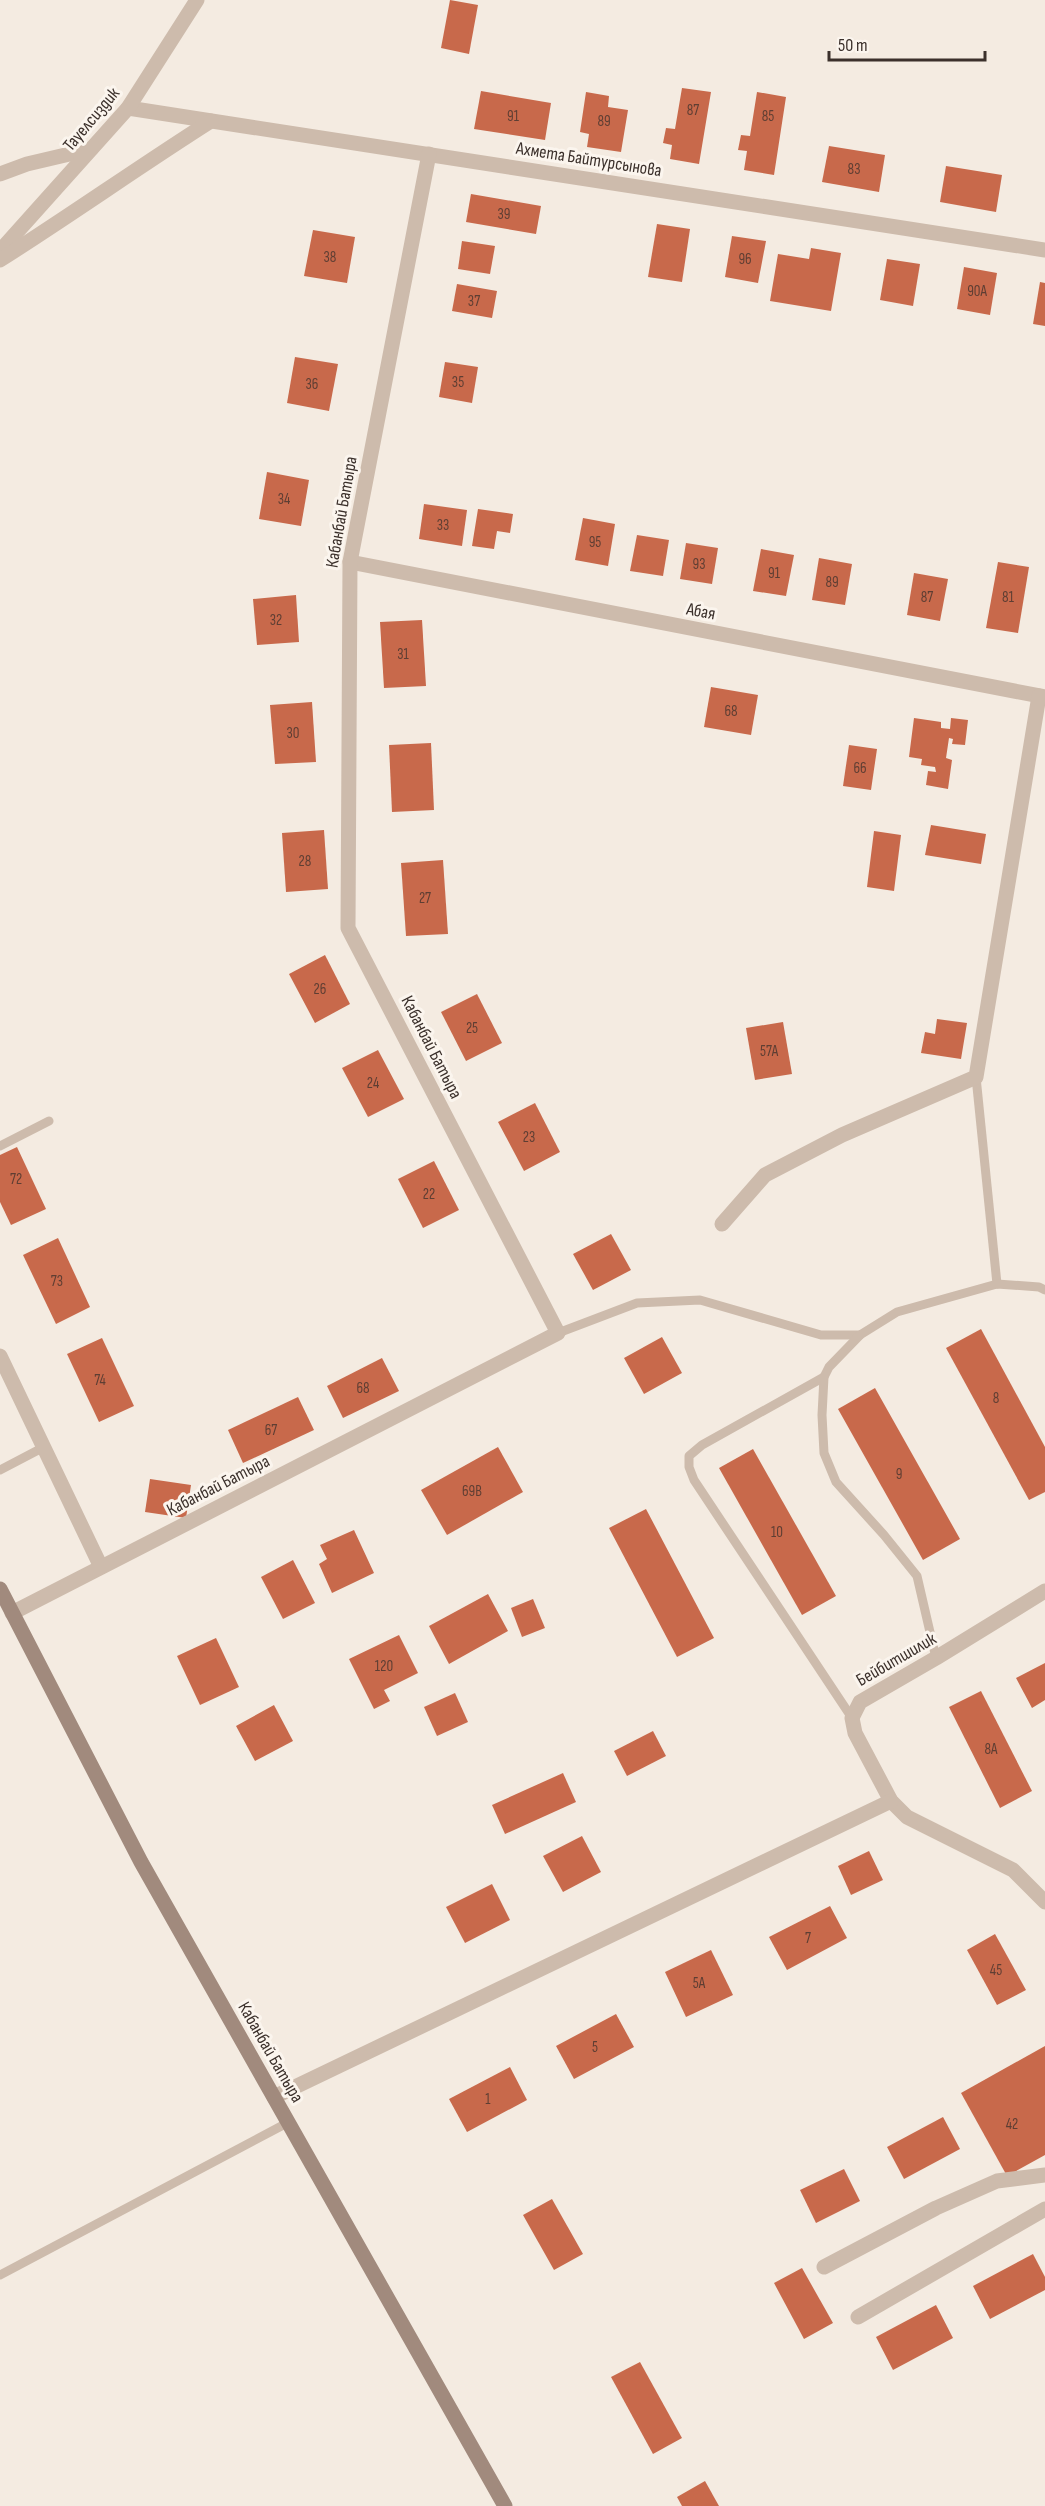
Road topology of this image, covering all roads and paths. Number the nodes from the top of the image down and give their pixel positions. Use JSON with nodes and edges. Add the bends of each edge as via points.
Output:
{"nodes":[{"id":1,"x":197,"y":0,"type":"edge"},
{"id":2,"x":128,"y":108,"type":"junction"},
{"id":3,"x":211,"y":121,"type":"junction"},
{"id":4,"x":91,"y":149,"type":"junction"},
{"id":5,"x":429,"y":154,"type":"junction"},
{"id":6,"x":0,"y":174,"type":"edge"},
{"id":7,"x":1045,"y":250,"type":"edge"},
{"id":8,"x":0,"y":251,"type":"edge"},
{"id":9,"x":0,"y":260,"type":"edge"},
{"id":10,"x":350,"y":562,"type":"junction"},
{"id":11,"x":1042,"y":697,"type":"edge"},
{"id":12,"x":976,"y":1077,"type":"junction"},
{"id":13,"x":49,"y":1121,"type":"dead end"},
{"id":14,"x":0,"y":1146,"type":"edge"},
{"id":15,"x":722,"y":1224,"type":"dead end"},
{"id":16,"x":997,"y":1284,"type":"junction"},
{"id":17,"x":1045,"y":1290,"type":"edge"},
{"id":18,"x":558,"y":1333,"type":"junction"},
{"id":19,"x":860,"y":1335,"type":"junction"},
{"id":20,"x":1,"y":1359,"type":"edge"},
{"id":21,"x":824,"y":1377,"type":"junction"},
{"id":22,"x":44,"y":1448,"type":"junction"},
{"id":23,"x":0,"y":1470,"type":"edge"},
{"id":24,"x":101,"y":1567,"type":"junction"},
{"id":25,"x":0,"y":1589,"type":"edge"},
{"id":26,"x":1045,"y":1591,"type":"edge"},
{"id":27,"x":12,"y":1613,"type":"junction"},
{"id":28,"x":936,"y":1658,"type":"junction"},
{"id":29,"x":852,"y":1718,"type":"junction"},
{"id":30,"x":891,"y":1801,"type":"junction"},
{"id":31,"x":1045,"y":1902,"type":"edge"},
{"id":32,"x":274,"y":2097,"type":"junction"},
{"id":33,"x":289,"y":2122,"type":"junction"},
{"id":34,"x":1045,"y":2175,"type":"edge"},
{"id":35,"x":1045,"y":2209,"type":"edge"},
{"id":36,"x":824,"y":2267,"type":"dead end"},
{"id":37,"x":0,"y":2276,"type":"edge"},
{"id":38,"x":858,"y":2317,"type":"dead end"},
{"id":39,"x":505,"y":2506,"type":"edge"}],
"edges":[{"from":1,"to":2,"type":"street","name":"Тауелсиздик"},
{"from":2,"to":3,"type":"street","name":"Ахмета Байтурсынова"},
{"from":2,"to":4,"type":"street","name":"Тауелсиздик"},
{"from":3,"to":5,"type":"street","name":"Ахмета Байтурсынова"},
{"from":3,"to":9,"type":"street"},
{"from":4,"to":6,"type":"street"},
{"from":4,"to":8,"type":"street","name":"Тауелсиздик"},
{"from":5,"to":7,"type":"street","name":"Ахмета Байтурсынова"},
{"from":5,"to":10,"type":"street","name":"Кабанбай Батыра"},
{"from":10,"to":11,"type":"street","name":"Абая"},
{"from":10,"to":18,"type":"street","name":"Кабанбай Батыра","via":[[348,928]]},
{"from":11,"to":12,"type":"street"},
{"from":12,"to":15,"type":"street","via":[[842,1135],[765,1175]]},
{"from":12,"to":16,"type":"lane"},
{"from":13,"to":14,"type":"lane"},
{"from":16,"to":17,"type":"lane"},
{"from":16,"to":19,"type":"lane","via":[[897,1312]]},
{"from":18,"to":19,"type":"lane","via":[[637,1303],[700,1300],[820,1335]]},
{"from":18,"to":24,"type":"street","name":"Кабанбай Батыра"},
{"from":19,"to":21,"type":"lane"},
{"from":20,"to":22,"type":"street"},
{"from":21,"to":28,"type":"lane","via":[[824,1453],[836,1482],[917,1576]]},
{"from":21,"to":29,"type":"lane","via":[[702,1445],[689,1456],[688,1467]]},
{"from":22,"to":23,"type":"lane"},
{"from":22,"to":24,"type":"street"},
{"from":24,"to":27,"type":"street","name":"Кабанбай Батыра"},
{"from":25,"to":27,"type":"main road","name":"Кабанбай Батыра"},
{"from":26,"to":28,"type":"street","name":"Бейбитшилик"},
{"from":27,"to":32,"type":"main road","name":"Кабанбай Батыра","via":[[141,1862]]},
{"from":28,"to":29,"type":"street","name":"Бейбитшилик","via":[[860,1702]]},
{"from":29,"to":30,"type":"street","via":[[855,1733]]},
{"from":30,"to":31,"type":"street","via":[[907,1817],[1013,1870]]},
{"from":30,"to":32,"type":"street"},
{"from":32,"to":33,"type":"main road","name":"Кабанбай Батыра"},
{"from":33,"to":37,"type":"lane"},
{"from":33,"to":39,"type":"main road","name":"Кабанбай Батыра"},
{"from":34,"to":36,"type":"street","via":[[997,2181]]},
{"from":35,"to":38,"type":"street"}]}
